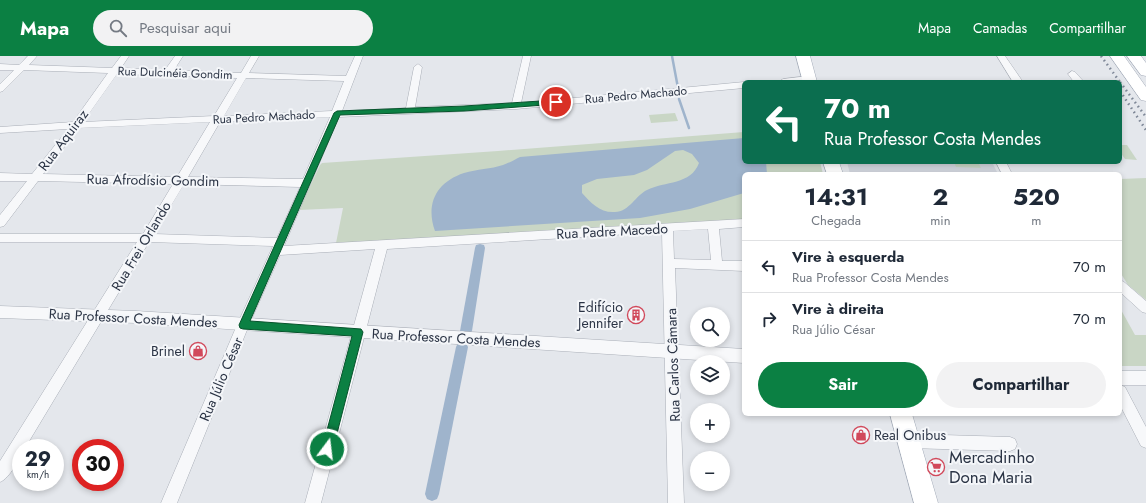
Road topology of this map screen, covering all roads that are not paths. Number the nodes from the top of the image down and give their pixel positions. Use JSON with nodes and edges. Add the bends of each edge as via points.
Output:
{"nodes":[{"id":1,"x":34,"y":56,"type":"edge"},
{"id":2,"x":125,"y":56,"type":"edge"},
{"id":3,"x":180,"y":56,"type":"edge"},
{"id":4,"x":255,"y":56,"type":"edge"},
{"id":5,"x":359,"y":56,"type":"edge"},
{"id":6,"x":527,"y":56,"type":"edge"},
{"id":7,"x":803,"y":56,"type":"edge"},
{"id":8,"x":1001,"y":56,"type":"edge"},
{"id":9,"x":1117,"y":56,"type":"edge"},
{"id":10,"x":1134,"y":56,"type":"edge"},
{"id":11,"x":418,"y":66,"type":"dead end"},
{"id":12,"x":0,"y":67,"type":"edge"},
{"id":13,"x":21,"y":67,"type":"junction"},
{"id":14,"x":114,"y":71,"type":"junction"},
{"id":15,"x":169,"y":72,"type":"junction"},
{"id":16,"x":1146,"y":72,"type":"edge"},
{"id":17,"x":1072,"y":74,"type":"dead end"},
{"id":18,"x":242,"y":76,"type":"junction"},
{"id":19,"x":350,"y":79,"type":"junction"},
{"id":20,"x":809,"y":80,"type":"edge"},
{"id":21,"x":1017,"y":80,"type":"edge"},
{"id":22,"x":1077,"y":80,"type":"edge"},
{"id":23,"x":742,"y":85,"type":"edge"},
{"id":24,"x":0,"y":89,"type":"edge"},
{"id":25,"x":1146,"y":97,"type":"edge"},
{"id":26,"x":516,"y":106,"type":"junction"},
{"id":27,"x":410,"y":110,"type":"junction"},
{"id":28,"x":337,"y":113,"type":"junction"},
{"id":29,"x":218,"y":119,"type":"junction"},
{"id":30,"x":76,"y":125,"type":"junction"},
{"id":31,"x":0,"y":130,"type":"edge"},
{"id":32,"x":0,"y":177,"type":"edge"},
{"id":33,"x":35,"y":178,"type":"junction"},
{"id":34,"x":181,"y":180,"type":"junction"},
{"id":35,"x":307,"y":183,"type":"junction"},
{"id":36,"x":0,"y":223,"type":"edge"},
{"id":37,"x":742,"y":223,"type":"edge"},
{"id":38,"x":713,"y":225,"type":"junction"},
{"id":39,"x":667,"y":228,"type":"junction"},
{"id":40,"x":0,"y":238,"type":"edge"},
{"id":41,"x":146,"y":238,"type":"junction"},
{"id":42,"x":382,"y":245,"type":"junction"},
{"id":43,"x":278,"y":246,"type":"junction"},
{"id":44,"x":669,"y":263,"type":"junction"},
{"id":45,"x":717,"y":265,"type":"junction"},
{"id":46,"x":742,"y":266,"type":"edge"},
{"id":47,"x":1122,"y":287,"type":"edge"},
{"id":48,"x":1146,"y":308,"type":"edge"},
{"id":49,"x":0,"y":312,"type":"edge"},
{"id":50,"x":99,"y":315,"type":"junction"},
{"id":51,"x":243,"y":325,"type":"junction"},
{"id":52,"x":358,"y":332,"type":"junction"},
{"id":53,"x":673,"y":351,"type":"junction"},
{"id":54,"x":742,"y":356,"type":"edge"},
{"id":55,"x":1122,"y":378,"type":"edge"},
{"id":56,"x":1146,"y":378,"type":"edge"},
{"id":57,"x":1122,"y":395,"type":"edge"},
{"id":58,"x":902,"y":416,"type":"edge"},
{"id":59,"x":909,"y":441,"type":"junction"},
{"id":60,"x":1146,"y":441,"type":"edge"},
{"id":61,"x":1010,"y":444,"type":"dead end"},
{"id":62,"x":0,"y":475,"type":"edge"},
{"id":63,"x":169,"y":503,"type":"edge"},
{"id":64,"x":313,"y":503,"type":"edge"},
{"id":65,"x":676,"y":503,"type":"edge"},
{"id":66,"x":926,"y":503,"type":"edge"}],
"edges":[{"from":1,"to":13,"type":"street"},
{"from":2,"to":14,"type":"street","name":"Rua Aquiraz"},
{"from":3,"to":15,"type":"street"},
{"from":4,"to":18,"type":"street","name":"Rua Frei Orlando"},
{"from":5,"to":19,"type":"street","name":"Rua Júlio César"},
{"from":6,"to":26,"type":"street"},
{"from":7,"to":20,"type":"main road"},
{"from":8,"to":21,"type":"street"},
{"from":9,"to":25,"type":"main road"},
{"from":10,"to":16,"type":"main road"},
{"from":11,"to":27,"type":"street"},
{"from":12,"to":13,"type":"street","name":"Rua Dulcinéia Gondim"},
{"from":13,"to":14,"type":"street","name":"Rua Dulcinéia Gondim"},
{"from":13,"to":24,"type":"street"},
{"from":14,"to":15,"type":"street","name":"Rua Dulcinéia Gondim"},
{"from":14,"to":30,"type":"street","name":"Rua Aquiraz"},
{"from":15,"to":18,"type":"street","name":"Rua Dulcinéia Gondim"},
{"from":17,"to":22,"type":"street"},
{"from":18,"to":19,"type":"street","name":"Rua Dulcinéia Gondim"},
{"from":18,"to":29,"type":"street","name":"Rua Frei Orlando"},
{"from":19,"to":28,"type":"street","name":"Rua Júlio César"},
{"from":23,"to":26,"type":"street","name":"Rua Pedro Machado"},
{"from":26,"to":27,"type":"street","name":"Rua Pedro Machado"},
{"from":27,"to":28,"type":"street","name":"Rua Pedro Machado"},
{"from":28,"to":29,"type":"street","name":"Rua Pedro Machado"},
{"from":28,"to":35,"type":"street","name":"Rua Júlio César"},
{"from":29,"to":30,"type":"street","name":"Rua Pedro Machado"},
{"from":29,"to":34,"type":"street","name":"Rua Frei Orlando"},
{"from":30,"to":31,"type":"street","name":"Rua Pedro Machado"},
{"from":30,"to":33,"type":"street","name":"Rua Aquiraz"},
{"from":32,"to":33,"type":"street","name":"Rua Afrodísio Gondim"},
{"from":33,"to":34,"type":"street","name":"Rua Afrodísio Gondim"},
{"from":33,"to":36,"type":"street","name":"Rua Aquiraz"},
{"from":34,"to":35,"type":"street","name":"Rua Afrodísio Gondim"},
{"from":34,"to":41,"type":"street","name":"Rua Frei Orlando"},
{"from":35,"to":43,"type":"street","name":"Rua Júlio César"},
{"from":37,"to":38,"type":"street","name":"Rua Padre Macedo"},
{"from":38,"to":39,"type":"street","name":"Rua Padre Macedo"},
{"from":38,"to":45,"type":"street"},
{"from":39,"to":42,"type":"street","name":"Rua Padre Macedo"},
{"from":39,"to":44,"type":"street","name":"Rua Carlos Câmara"},
{"from":40,"to":41,"type":"street","name":"Rua Padre Macedo"},
{"from":41,"to":43,"type":"street","name":"Rua Padre Macedo"},
{"from":41,"to":50,"type":"street","name":"Rua Frei Orlando"},
{"from":42,"to":43,"type":"street","name":"Rua Padre Macedo"},
{"from":42,"to":52,"type":"street"},
{"from":43,"to":51,"type":"street","name":"Rua Júlio César"},
{"from":44,"to":45,"type":"street"},
{"from":44,"to":53,"type":"street","name":"Rua Carlos Câmara"},
{"from":45,"to":46,"type":"street"},
{"from":47,"to":48,"type":"street"},
{"from":49,"to":50,"type":"street","name":"Rua Professor Costa Mendes"},
{"from":50,"to":51,"type":"street","name":"Rua Professor Costa Mendes"},
{"from":50,"to":62,"type":"street","name":"Rua Frei Orlando"},
{"from":51,"to":52,"type":"street","name":"Rua Professor Costa Mendes"},
{"from":51,"to":63,"type":"street","name":"Rua Júlio César"},
{"from":52,"to":53,"type":"street","name":"Rua Professor Costa Mendes"},
{"from":52,"to":64,"type":"street"},
{"from":53,"to":54,"type":"street","name":"Rua Professor Costa Mendes"},
{"from":53,"to":65,"type":"street","name":"Rua Carlos Câmara"},
{"from":55,"to":56,"type":"street"},
{"from":57,"to":60,"type":"street"},
{"from":58,"to":59,"type":"main road"},
{"from":59,"to":61,"type":"street"},
{"from":59,"to":66,"type":"main road"}]}
